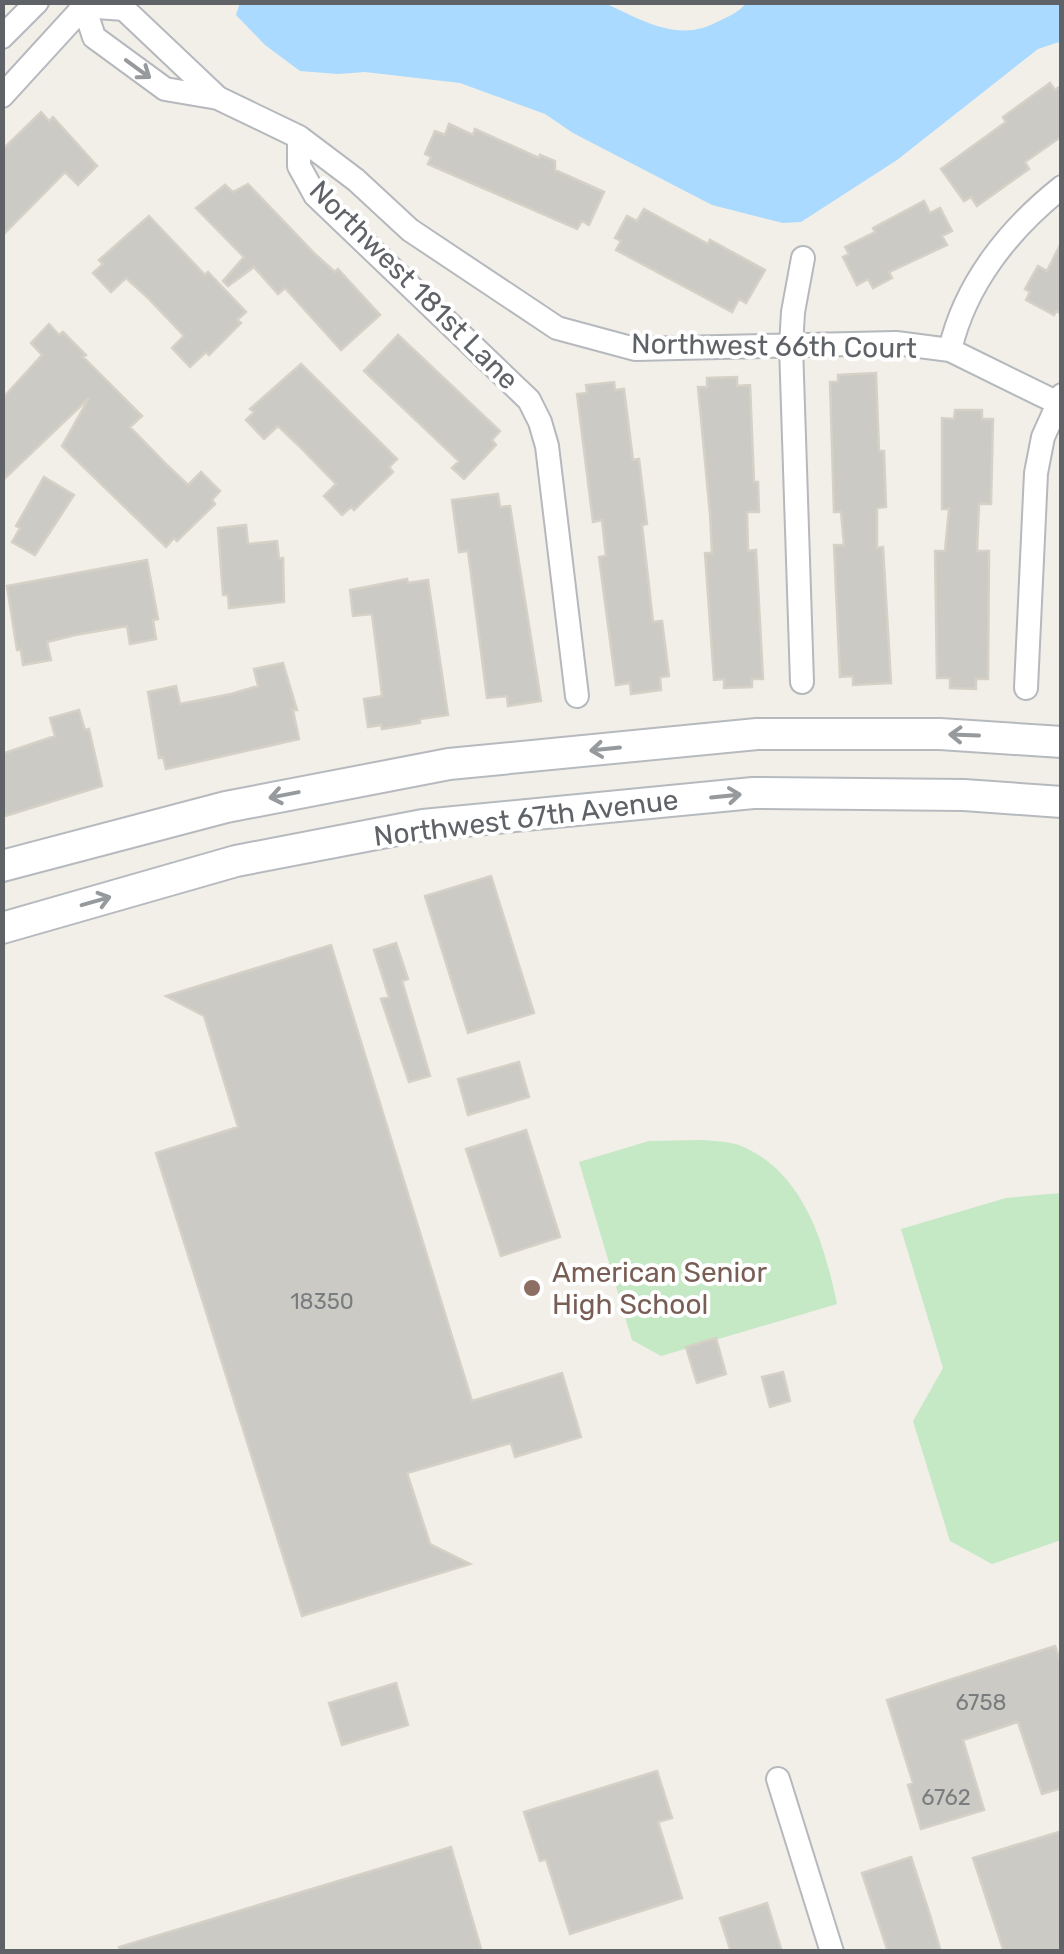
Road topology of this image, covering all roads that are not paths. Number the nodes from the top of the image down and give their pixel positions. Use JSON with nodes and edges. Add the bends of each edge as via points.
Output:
{"nodes":[{"id":1,"x":37,"y":2,"type":"edge"},
{"id":2,"x":84,"y":4,"type":"edge"},
{"id":3,"x":2,"y":37,"type":"edge"},
{"id":4,"x":2,"y":96,"type":"edge"},
{"id":5,"x":218,"y":98,"type":"junction"},
{"id":6,"x":299,"y":138,"type":"junction"},
{"id":7,"x":1062,"y":188,"type":"edge"},
{"id":8,"x":803,"y":258,"type":"dead end"},
{"id":9,"x":791,"y":346,"type":"junction"},
{"id":10,"x":950,"y":350,"type":"junction"},
{"id":11,"x":1060,"y":401,"type":"edge"},
{"id":12,"x":802,"y":682,"type":"dead end"},
{"id":13,"x":1026,"y":688,"type":"dead end"},
{"id":14,"x":577,"y":696,"type":"dead end"},
{"id":15,"x":1062,"y":742,"type":"edge"},
{"id":16,"x":1062,"y":802,"type":"edge"},
{"id":17,"x":2,"y":866,"type":"edge"},
{"id":18,"x":2,"y":928,"type":"edge"},
{"id":19,"x":778,"y":1780,"type":"dead end"},
{"id":20,"x":832,"y":1952,"type":"edge"}],
"edges":[{"from":1,"to":3,"type":"street"},
{"from":2,"to":4,"type":"street"},
{"from":2,"to":5,"type":"street","via":[[124,9]]},
{"from":2,"to":5,"type":"street","one_way":true,"via":[[94,37],[165,89]]},
{"from":5,"to":6,"type":"street"},
{"from":6,"to":9,"type":"street","name":"Northwest 66th Court","via":[[410,230],[557,328],[635,349]]},
{"from":6,"to":14,"type":"street","name":"Northwest 181st Lane","via":[[299,166],[315,194],[529,400],[540,422]]},
{"from":7,"to":10,"type":"street","via":[[990,261],[965,304]]},
{"from":8,"to":9,"type":"street"},
{"from":9,"to":10,"type":"street","name":"Northwest 66th Court","via":[[896,343]]},
{"from":9,"to":12,"type":"street"},
{"from":10,"to":11,"type":"street","name":"Northwest 66th Court"},
{"from":11,"to":13,"type":"street","via":[[1036,473]]},
{"from":15,"to":17,"type":"main road","name":"Northwest 67th Avenue","one_way":true,"via":[[757,734],[448,764],[226,806]]},
{"from":18,"to":16,"type":"main road","name":"Northwest 67th Avenue","one_way":true,"via":[[236,861],[423,825],[752,793]]},
{"from":19,"to":20,"type":"street"}]}
